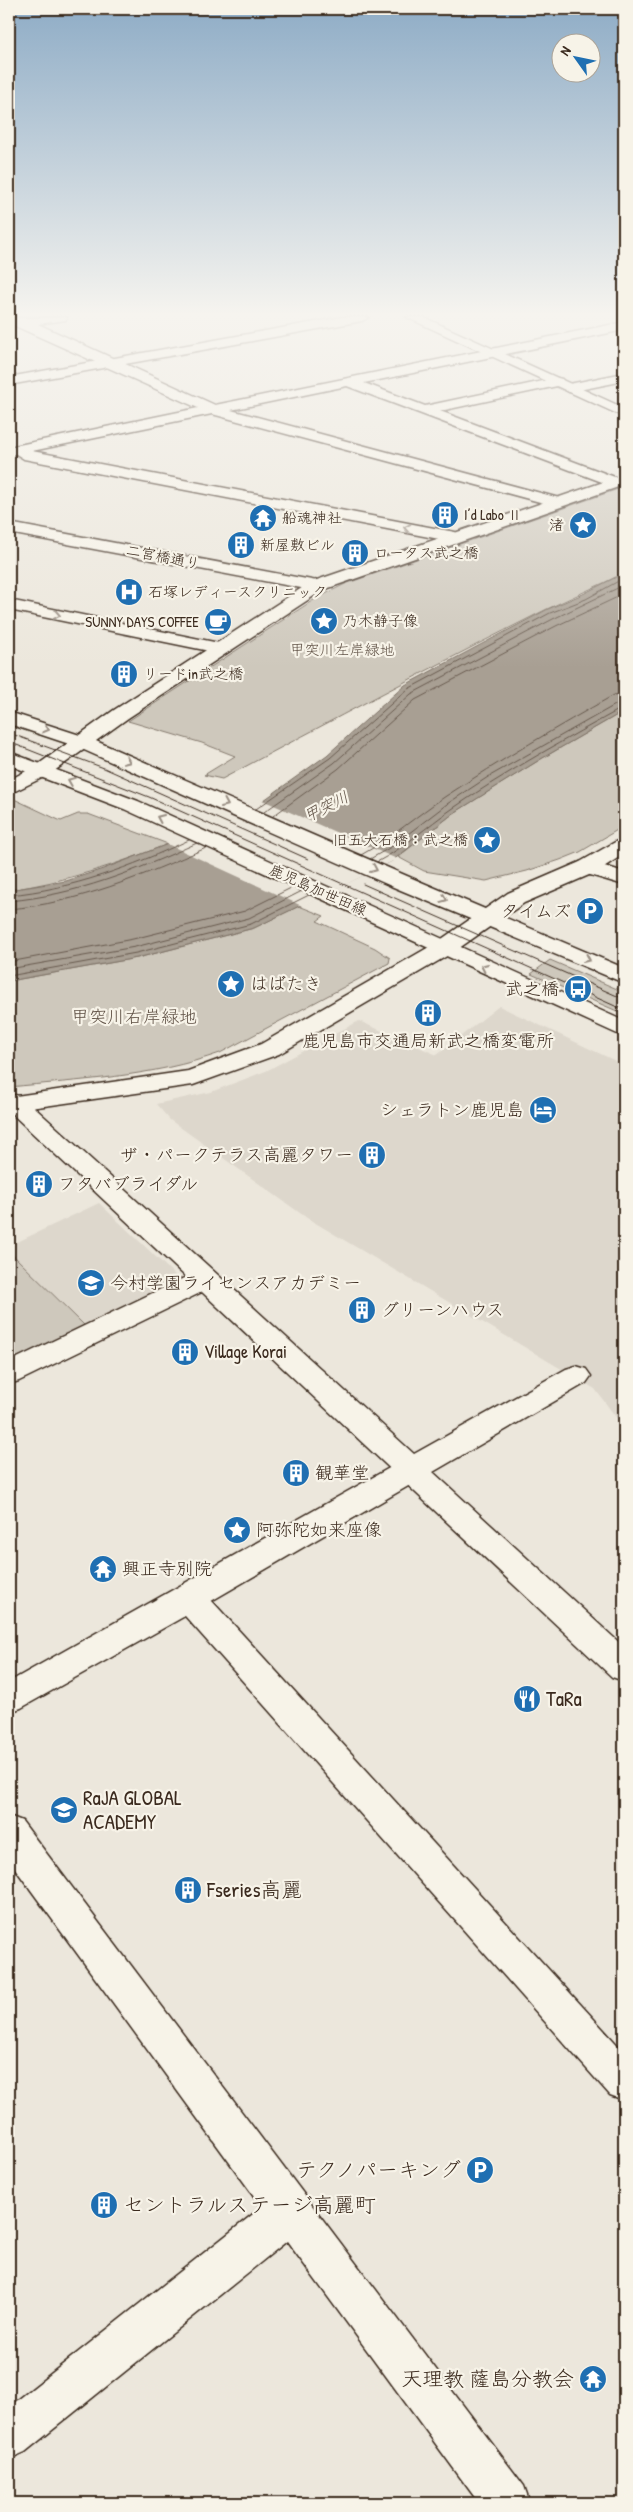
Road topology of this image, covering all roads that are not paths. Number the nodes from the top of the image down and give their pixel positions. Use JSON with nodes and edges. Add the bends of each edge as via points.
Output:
{"nodes":[{"id":1,"x":93,"y":434,"type":"edge"},
{"id":2,"x":304,"y":434,"type":"edge"},
{"id":3,"x":487,"y":434,"type":"edge"},
{"id":4,"x":9,"y":451,"type":"edge"},
{"id":5,"x":620,"y":481,"type":"edge"},
{"id":6,"x":557,"y":502,"type":"junction"},
{"id":7,"x":9,"y":528,"type":"edge"},
{"id":8,"x":455,"y":537,"type":"junction"},
{"id":9,"x":317,"y":586,"type":"junction"},
{"id":10,"x":9,"y":605,"type":"edge"},
{"id":11,"x":219,"y":648,"type":"junction"},
{"id":12,"x":9,"y":718,"type":"edge"},
{"id":13,"x":82,"y":742,"type":"junction"},
{"id":14,"x":9,"y":758,"type":"edge"},
{"id":15,"x":43,"y":770,"type":"junction"},
{"id":16,"x":9,"y":788,"type":"edge"},
{"id":17,"x":624,"y":845,"type":"edge"},
{"id":18,"x":588,"y":867,"type":"junction"},
{"id":19,"x":624,"y":879,"type":"edge"},
{"id":20,"x":489,"y":917,"type":"junction"},
{"id":21,"x":444,"y":948,"type":"junction"},
{"id":22,"x":624,"y":976,"type":"edge"},
{"id":23,"x":624,"y":1030,"type":"edge"},
{"id":24,"x":12,"y":1103,"type":"edge"},
{"id":25,"x":204,"y":1279,"type":"junction"},
{"id":26,"x":9,"y":1374,"type":"edge"},
{"id":27,"x":576,"y":1376,"type":"dead end"},
{"id":28,"x":411,"y":1470,"type":"junction"},
{"id":29,"x":189,"y":1598,"type":"junction"},
{"id":30,"x":624,"y":1667,"type":"edge"},
{"id":31,"x":9,"y":1698,"type":"edge"},
{"id":32,"x":9,"y":1832,"type":"edge"},
{"id":33,"x":624,"y":2081,"type":"edge"},
{"id":34,"x":290,"y":2211,"type":"junction"},
{"id":35,"x":9,"y":2436,"type":"edge"},
{"id":36,"x":507,"y":2503,"type":"edge"}],
"edges":[{"from":1,"to":4,"type":"street"},
{"from":2,"to":6,"type":"street"},
{"from":3,"to":5,"type":"street"},
{"from":8,"to":4,"type":"street","one_way":true},
{"from":5,"to":6,"type":"street"},
{"from":6,"to":8,"type":"street"},
{"from":7,"to":9,"type":"street","name":"二宮橋通り"},
{"from":8,"to":9,"type":"street"},
{"from":9,"to":11,"type":"street"},
{"from":10,"to":11,"type":"street","one_way":true},
{"from":11,"to":13,"type":"street"},
{"from":12,"to":13,"type":"street","one_way":true},
{"from":13,"to":15,"type":"street"},
{"from":13,"to":20,"type":"street","one_way":true},
{"from":14,"to":15,"type":"street","name":"鹿児島加世田線"},
{"from":15,"to":16,"type":"street"},
{"from":21,"to":15,"type":"street","name":"鹿児島加世田線","one_way":true,"via":[[131,805]]},
{"from":17,"to":18,"type":"street"},
{"from":18,"to":19,"type":"street"},
{"from":18,"to":20,"type":"street","via":[[516,898]]},
{"from":20,"to":21,"type":"street"},
{"from":20,"to":22,"type":"street","one_way":true},
{"from":23,"to":21,"type":"street","name":"鹿児島加世田線","one_way":true},
{"from":21,"to":24,"type":"street","via":[[270,1049],[228,1067],[185,1080]]},
{"from":24,"to":25,"type":"street"},
{"from":25,"to":26,"type":"street"},
{"from":25,"to":28,"type":"street"},
{"from":27,"to":28,"type":"street"},
{"from":28,"to":29,"type":"street"},
{"from":28,"to":30,"type":"street"},
{"from":29,"to":31,"type":"street"},
{"from":29,"to":33,"type":"street"},
{"from":32,"to":34,"type":"street"},
{"from":34,"to":35,"type":"street"},
{"from":34,"to":36,"type":"street"}]}
